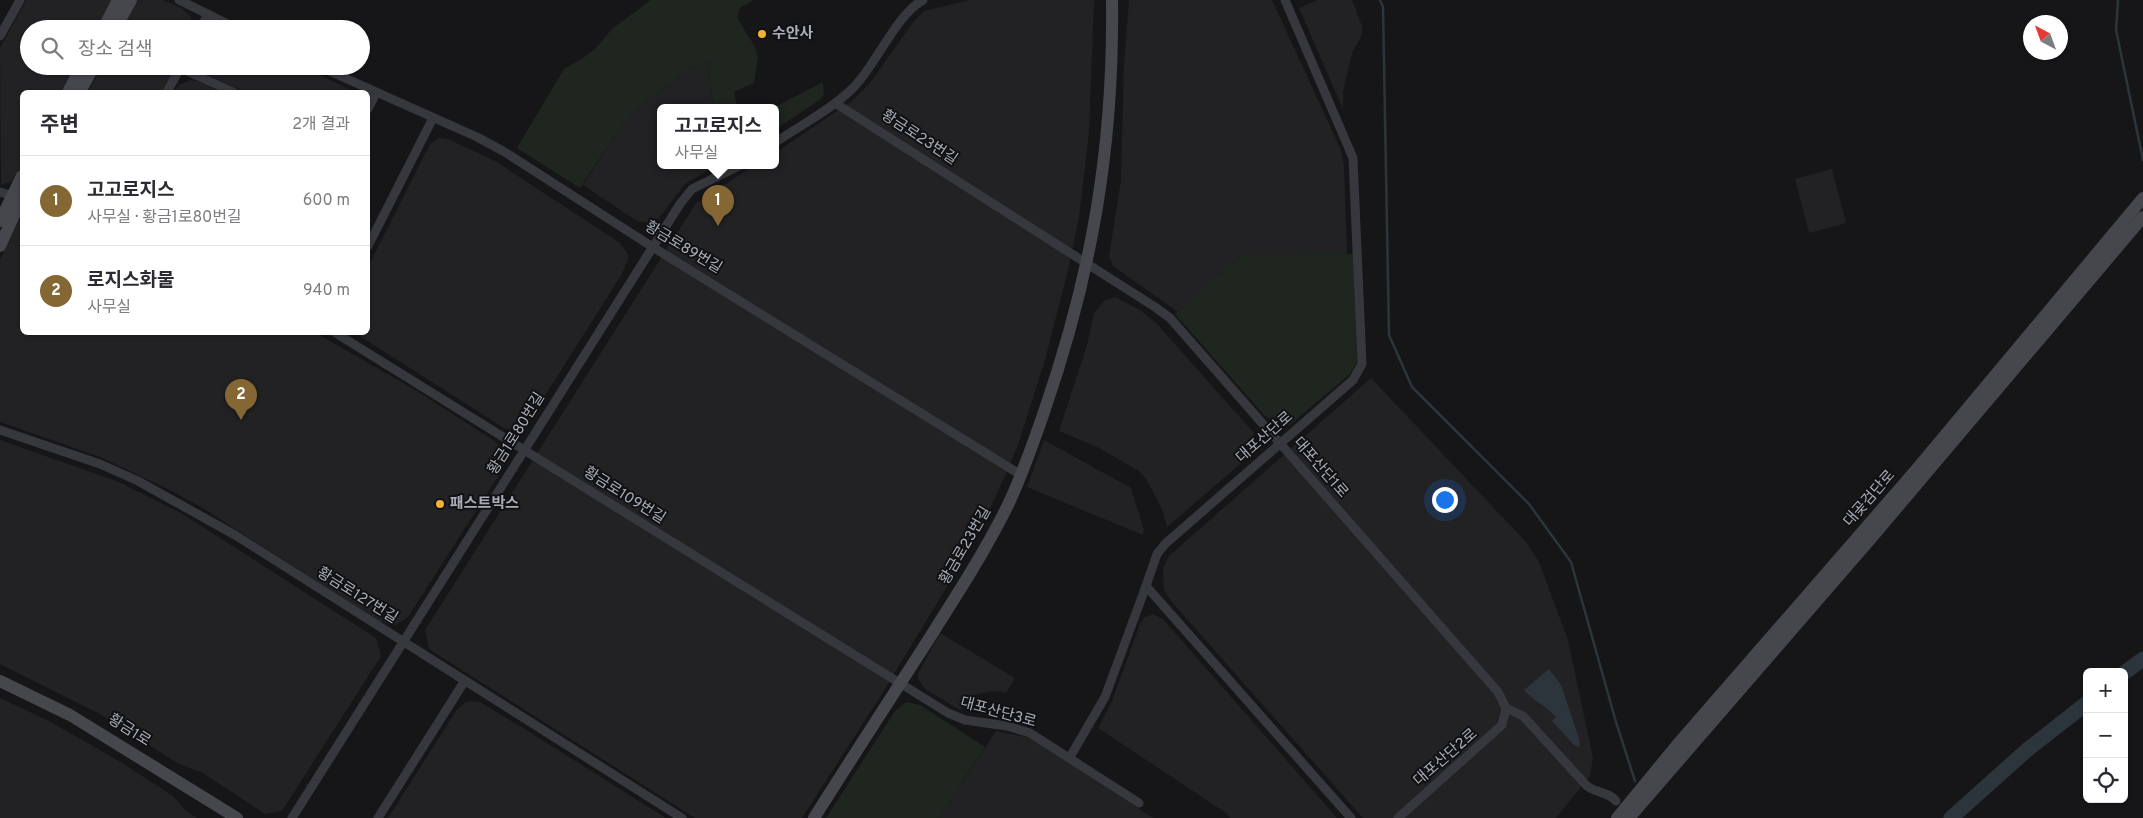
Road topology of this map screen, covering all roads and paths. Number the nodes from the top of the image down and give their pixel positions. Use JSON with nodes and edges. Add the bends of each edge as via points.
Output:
{"nodes":[{"id":1,"x":20,"y":0,"type":"edge"},
{"id":2,"x":118,"y":0,"type":"edge"},
{"id":3,"x":131,"y":0,"type":"edge"},
{"id":4,"x":179,"y":0,"type":"edge"},
{"id":5,"x":923,"y":0,"type":"edge"},
{"id":6,"x":1112,"y":0,"type":"edge"},
{"id":7,"x":1285,"y":0,"type":"edge"},
{"id":8,"x":208,"y":14,"type":"junction"},
{"id":9,"x":108,"y":20,"type":"edge"},
{"id":10,"x":120,"y":20,"type":"edge"},
{"id":11,"x":205,"y":20,"type":"edge"},
{"id":12,"x":220,"y":20,"type":"edge"},
{"id":13,"x":0,"y":36,"type":"edge"},
{"id":14,"x":77,"y":75,"type":"edge"},
{"id":15,"x":89,"y":75,"type":"edge"},
{"id":16,"x":177,"y":75,"type":"edge"},
{"id":17,"x":197,"y":75,"type":"edge"},
{"id":18,"x":337,"y":75,"type":"edge"},
{"id":19,"x":69,"y":90,"type":"edge"},
{"id":20,"x":81,"y":90,"type":"edge"},
{"id":21,"x":168,"y":90,"type":"edge"},
{"id":22,"x":228,"y":90,"type":"edge"},
{"id":23,"x":370,"y":90,"type":"edge"},
{"id":24,"x":370,"y":90,"type":"edge"},
{"id":25,"x":376,"y":93,"type":"junction"},
{"id":26,"x":835,"y":103,"type":"junction"},
{"id":27,"x":370,"y":105,"type":"edge"},
{"id":28,"x":433,"y":118,"type":"junction"},
{"id":29,"x":779,"y":140,"type":"edge"},
{"id":30,"x":733,"y":169,"type":"edge"},
{"id":31,"x":20,"y":181,"type":"edge"},
{"id":32,"x":14,"y":196,"type":"edge"},
{"id":33,"x":2143,"y":198,"type":"edge"},
{"id":34,"x":2135,"y":219,"type":"edge"},
{"id":35,"x":0,"y":221,"type":"edge"},
{"id":36,"x":370,"y":242,"type":"edge"},
{"id":37,"x":0,"y":246,"type":"edge"},
{"id":38,"x":651,"y":246,"type":"junction"},
{"id":39,"x":1088,"y":264,"type":"junction"},
{"id":40,"x":339,"y":335,"type":"edge"},
{"id":41,"x":0,"y":430,"type":"edge"},
{"id":42,"x":1280,"y":444,"type":"junction"},
{"id":43,"x":524,"y":450,"type":"junction"},
{"id":44,"x":1021,"y":475,"type":"junction"},
{"id":45,"x":1146,"y":586,"type":"junction"},
{"id":46,"x":403,"y":642,"type":"junction"},
{"id":47,"x":0,"y":681,"type":"edge"},
{"id":48,"x":464,"y":682,"type":"junction"},
{"id":49,"x":900,"y":683,"type":"junction"},
{"id":50,"x":1506,"y":711,"type":"junction"},
{"id":51,"x":1070,"y":757,"type":"junction"},
{"id":52,"x":1616,"y":800,"type":"dead end"},
{"id":53,"x":1139,"y":803,"type":"dead end"},
{"id":54,"x":237,"y":818,"type":"edge"},
{"id":55,"x":292,"y":818,"type":"edge"},
{"id":56,"x":378,"y":818,"type":"edge"},
{"id":57,"x":682,"y":818,"type":"edge"},
{"id":58,"x":814,"y":818,"type":"edge"},
{"id":59,"x":1351,"y":818,"type":"edge"},
{"id":60,"x":1398,"y":818,"type":"edge"},
{"id":61,"x":1617,"y":818,"type":"edge"},
{"id":62,"x":1629,"y":818,"type":"edge"}],
"edges":[{"from":1,"to":13,"type":"street"},
{"from":2,"to":9,"type":"main road"},
{"from":3,"to":10,"type":"main road"},
{"from":4,"to":8,"type":"street"},
{"from":5,"to":26,"type":"street","via":[[906,15],[861,79]]},
{"from":6,"to":39,"type":"main road","name":"황금로23번길","via":[[1106,144],[1102,188]]},
{"from":7,"to":42,"type":"street","name":"대포산단로","via":[[1353,158],[1362,352],[1360,370],[1354,380]]},
{"from":8,"to":11,"type":"street"},
{"from":8,"to":12,"type":"street"},
{"from":14,"to":19,"type":"main road"},
{"from":15,"to":20,"type":"main road"},
{"from":16,"to":21,"type":"street"},
{"from":17,"to":22,"type":"street"},
{"from":18,"to":23,"type":"street","name":"황금로89번길"},
{"from":24,"to":25,"type":"street","name":"황금로89번길"},
{"from":25,"to":27,"type":"street"},
{"from":25,"to":28,"type":"street","name":"황금로89번길"},
{"from":26,"to":29,"type":"street"},
{"from":26,"to":39,"type":"street","name":"황금로23번길"},
{"from":28,"to":36,"type":"street"},
{"from":28,"to":38,"type":"street","name":"황금로89번길","via":[[503,151]]},
{"from":30,"to":38,"type":"street","name":"황금1로80번길","via":[[692,189]]},
{"from":31,"to":32,"type":"main road"},
{"from":32,"to":35,"type":"main road"},
{"from":32,"to":37,"type":"main road"},
{"from":33,"to":34,"type":"main road","name":"대곶검단로"},
{"from":34,"to":61,"type":"main road","name":"대곶검단로"},
{"from":34,"to":62,"type":"main road","name":"대곶검단로","via":[[1880,528]]},
{"from":38,"to":43,"type":"street","name":"황금1로80번길"},
{"from":38,"to":44,"type":"street","name":"황금로89번길"},
{"from":39,"to":42,"type":"street","name":"대포산단1로","via":[[1170,318]]},
{"from":39,"to":44,"type":"main road","name":"황금로23번길","via":[[1056,381]]},
{"from":40,"to":43,"type":"street","name":"황금로109번길"},
{"from":41,"to":46,"type":"street","name":"황금로127번길","via":[[100,464],[161,492],[236,535]]},
{"from":42,"to":45,"type":"street","name":"대포산단로","via":[[1165,544],[1157,554]]},
{"from":42,"to":50,"type":"street","name":"대포산단1로","via":[[1492,685]]},
{"from":43,"to":46,"type":"street","name":"황금1로80번길"},
{"from":43,"to":49,"type":"street","name":"황금로109번길"},
{"from":44,"to":49,"type":"main road","name":"황금로23번길","via":[[978,560]]},
{"from":45,"to":51,"type":"street","name":"대포산단로","via":[[1105,696]]},
{"from":45,"to":59,"type":"street"},
{"from":46,"to":48,"type":"street","name":"황금로127번길"},
{"from":46,"to":55,"type":"street","name":"황금1로80번길"},
{"from":47,"to":54,"type":"main road","name":"황금1로","via":[[78,719]]},
{"from":48,"to":56,"type":"street"},
{"from":48,"to":57,"type":"street","name":"황금로127번길"},
{"from":49,"to":51,"type":"street","name":"대포산단3로","via":[[956,717],[1030,733]]},
{"from":49,"to":58,"type":"main road","name":"황금로23번길"},
{"from":50,"to":52,"type":"street","via":[[1523,716],[1586,786],[1596,793],[1610,794]]},
{"from":50,"to":60,"type":"street","name":"대포산단2로","via":[[1502,725],[1490,738]]},
{"from":51,"to":53,"type":"street","name":"대포산단3로"}]}
